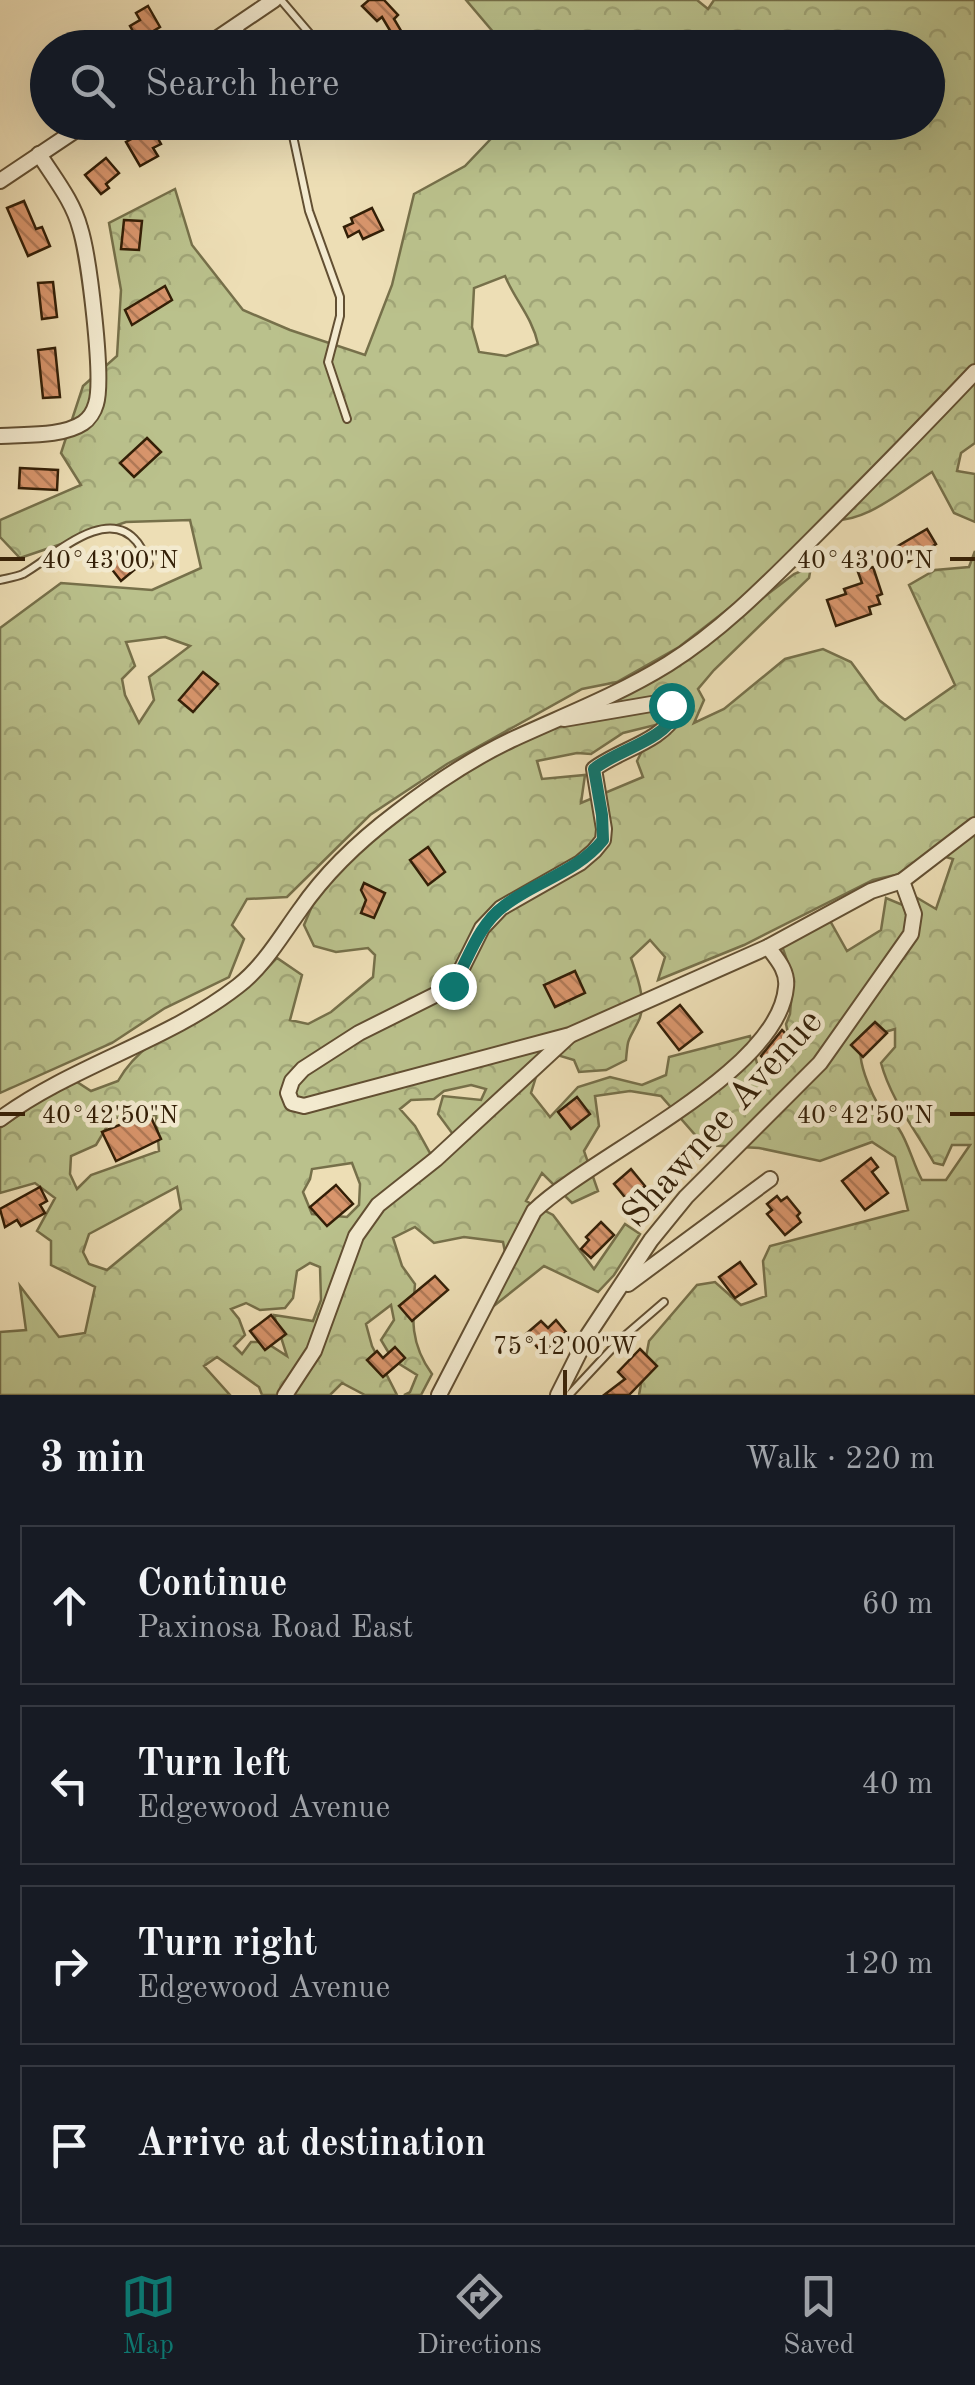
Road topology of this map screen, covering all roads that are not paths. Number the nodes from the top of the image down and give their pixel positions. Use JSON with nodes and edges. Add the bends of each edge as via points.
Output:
{"nodes":[{"id":1,"x":278,"y":0,"type":"edge"},
{"id":2,"x":249,"y":7,"type":"edge"},
{"id":3,"x":236,"y":24,"type":"junction"},
{"id":4,"x":228,"y":30,"type":"edge"},
{"id":5,"x":240,"y":30,"type":"edge"},
{"id":6,"x":306,"y":30,"type":"edge"},
{"id":7,"x":60,"y":140,"type":"edge"},
{"id":8,"x":294,"y":140,"type":"edge"},
{"id":9,"x":39,"y":154,"type":"junction"},
{"id":10,"x":0,"y":182,"type":"edge"},
{"id":11,"x":975,"y":372,"type":"edge"},
{"id":12,"x":347,"y":419,"type":"dead end"},
{"id":13,"x":0,"y":436,"type":"edge"},
{"id":14,"x":149,"y":564,"type":"dead end"},
{"id":15,"x":0,"y":580,"type":"edge"},
{"id":16,"x":564,"y":720,"type":"junction"},
{"id":17,"x":975,"y":825,"type":"edge"},
{"id":18,"x":902,"y":881,"type":"junction"},
{"id":19,"x":768,"y":947,"type":"junction"},
{"id":20,"x":570,"y":1034,"type":"junction"},
{"id":21,"x":0,"y":1119,"type":"edge"},
{"id":22,"x":770,"y":1179,"type":"dead end"},
{"id":23,"x":620,"y":1290,"type":"junction"},
{"id":24,"x":664,"y":1302,"type":"dead end"},
{"id":25,"x":285,"y":1395,"type":"edge"},
{"id":26,"x":439,"y":1395,"type":"edge"},
{"id":27,"x":558,"y":1395,"type":"edge"},
{"id":28,"x":569,"y":1395,"type":"edge"}],
"edges":[{"from":1,"to":2,"type":"street"},
{"from":1,"to":6,"type":"lane"},
{"from":2,"to":3,"type":"street"},
{"from":3,"to":4,"type":"street"},
{"from":3,"to":5,"type":"lane"},
{"from":7,"to":9,"type":"street"},
{"from":8,"to":12,"type":"lane","via":[[309,211],[340,297],[328,362]]},
{"from":9,"to":10,"type":"street"},
{"from":9,"to":13,"type":"street","via":[[80,227],[98,366],[96,403],[72,428]]},
{"from":11,"to":16,"type":"street","via":[[758,592],[667,665]]},
{"from":14,"to":15,"type":"lane","via":[[128,534],[98,531]]},
{"from":16,"to":20,"type":"street","via":[[663,702],[676,713],[670,727],[594,769],[604,829],[594,851],[501,908],[482,928],[453,986],[303,1069],[288,1093],[292,1103],[304,1106]]},
{"from":16,"to":21,"type":"street","via":[[449,776],[364,838],[239,986]]},
{"from":17,"to":18,"type":"street"},
{"from":18,"to":19,"type":"street"},
{"from":18,"to":23,"type":"street","name":"Shawnee Avenue","via":[[914,914],[912,934],[820,1063],[686,1198]]},
{"from":19,"to":20,"type":"street"},
{"from":19,"to":26,"type":"street","via":[[784,968],[787,986],[772,1024],[724,1077],[534,1212]]},
{"from":20,"to":25,"type":"street","via":[[378,1205],[356,1236],[314,1352]]},
{"from":22,"to":23,"type":"street"},
{"from":23,"to":27,"type":"street","name":"Shawnee Avenue"},
{"from":24,"to":28,"type":"lane"}]}
